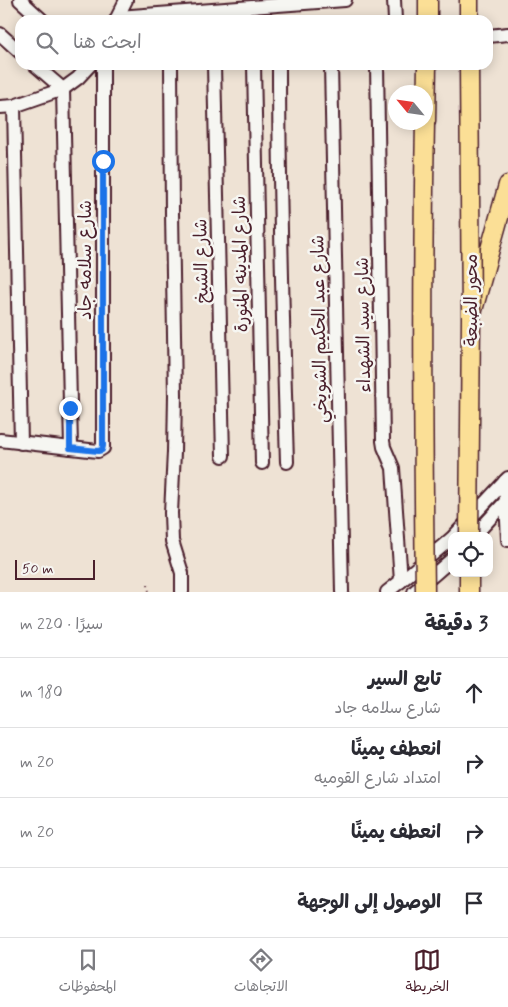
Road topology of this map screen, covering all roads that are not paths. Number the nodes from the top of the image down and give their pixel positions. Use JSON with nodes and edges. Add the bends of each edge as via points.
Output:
{"nodes":[{"id":1,"x":20,"y":0,"type":"edge"},
{"id":2,"x":126,"y":0,"type":"edge"},
{"id":3,"x":345,"y":0,"type":"edge"},
{"id":4,"x":394,"y":0,"type":"edge"},
{"id":5,"x":428,"y":0,"type":"edge"},
{"id":6,"x":469,"y":0,"type":"edge"},
{"id":7,"x":36,"y":15,"type":"edge"},
{"id":8,"x":118,"y":15,"type":"edge"},
{"id":9,"x":155,"y":15,"type":"edge"},
{"id":10,"x":395,"y":15,"type":"edge"},
{"id":11,"x":428,"y":15,"type":"edge"},
{"id":12,"x":469,"y":15,"type":"edge"},
{"id":13,"x":0,"y":34,"type":"edge"},
{"id":14,"x":508,"y":34,"type":"edge"},
{"id":15,"x":493,"y":36,"type":"edge"},
{"id":16,"x":15,"y":48,"type":"edge"},
{"id":17,"x":42,"y":70,"type":"edge"},
{"id":18,"x":85,"y":70,"type":"edge"},
{"id":19,"x":103,"y":70,"type":"edge"},
{"id":20,"x":171,"y":70,"type":"edge"},
{"id":21,"x":214,"y":70,"type":"edge"},
{"id":22,"x":254,"y":70,"type":"edge"},
{"id":23,"x":279,"y":70,"type":"edge"},
{"id":24,"x":331,"y":70,"type":"edge"},
{"id":25,"x":377,"y":70,"type":"edge"},
{"id":26,"x":427,"y":70,"type":"edge"},
{"id":27,"x":470,"y":70,"type":"edge"},
{"id":28,"x":427,"y":85,"type":"edge"},
{"id":29,"x":63,"y":89,"type":"junction"},
{"id":30,"x":14,"y":106,"type":"junction"},
{"id":31,"x":0,"y":107,"type":"edge"},
{"id":32,"x":426,"y":130,"type":"edge"},
{"id":33,"x":508,"y":185,"type":"edge"},
{"id":34,"x":471,"y":318,"type":"junction"},
{"id":35,"x":0,"y":440,"type":"edge"},
{"id":36,"x":21,"y":443,"type":"junction"},
{"id":37,"x":70,"y":448,"type":"junction"},
{"id":38,"x":223,"y":456,"type":"dead end"},
{"id":39,"x":287,"y":462,"type":"dead end"},
{"id":40,"x":262,"y":463,"type":"dead end"},
{"id":41,"x":507,"y":480,"type":"edge"},
{"id":42,"x":507,"y":500,"type":"edge"},
{"id":43,"x":458,"y":532,"type":"edge"},
{"id":44,"x":469,"y":532,"type":"edge"},
{"id":45,"x":478,"y":532,"type":"edge"},
{"id":46,"x":508,"y":540,"type":"edge"},
{"id":47,"x":448,"y":541,"type":"edge"},
{"id":48,"x":448,"y":562,"type":"edge"},
{"id":49,"x":469,"y":577,"type":"edge"},
{"id":50,"x":401,"y":581,"type":"junction"},
{"id":51,"x":182,"y":592,"type":"edge"},
{"id":52,"x":342,"y":592,"type":"edge"},
{"id":53,"x":386,"y":592,"type":"edge"},
{"id":54,"x":414,"y":592,"type":"edge"},
{"id":55,"x":425,"y":592,"type":"edge"},
{"id":56,"x":469,"y":592,"type":"edge"}],
"edges":[{"from":1,"to":7,"type":"street"},
{"from":2,"to":8,"type":"street"},
{"from":3,"to":9,"type":"street"},
{"from":4,"to":10,"type":"street"},
{"from":5,"to":11,"type":"highway"},
{"from":6,"to":12,"type":"highway"},
{"from":13,"to":16,"type":"street"},
{"from":14,"to":15,"type":"street"},
{"from":17,"to":29,"type":"street"},
{"from":18,"to":29,"type":"street"},
{"from":19,"to":37,"type":"street","name":"شارع سلامه جاد","via":[[103,446],[98,451]]},
{"from":20,"to":51,"type":"street","via":[[175,395],[171,513],[172,541],[182,573]]},
{"from":21,"to":38,"type":"street","name":"شارع الشيخ"},
{"from":22,"to":40,"type":"street","name":"شارع المدينه المنورة"},
{"from":23,"to":39,"type":"street"},
{"from":24,"to":52,"type":"street","name":"شارع عبد الحكيم الشويخي"},
{"from":25,"to":50,"type":"street","name":"شارع سيد الشهداء","via":[[383,441],[393,468]]},
{"from":26,"to":28,"type":"highway"},
{"from":27,"to":34,"type":"highway","name":"محور الضبعة","bridge":true},
{"from":29,"to":30,"type":"street"},
{"from":29,"to":37,"type":"street"},
{"from":30,"to":31,"type":"street"},
{"from":30,"to":36,"type":"street"},
{"from":32,"to":55,"type":"highway","bridge":true},
{"from":33,"to":34,"type":"highway","bridge":true},
{"from":34,"to":44,"type":"highway","name":"محور الضبعة","bridge":true},
{"from":35,"to":36,"type":"street"},
{"from":36,"to":37,"type":"street"},
{"from":41,"to":42,"type":"street"},
{"from":41,"to":43,"type":"street"},
{"from":42,"to":45,"type":"street"},
{"from":42,"to":46,"type":"street"},
{"from":47,"to":50,"type":"street"},
{"from":48,"to":54,"type":"street"},
{"from":49,"to":56,"type":"highway"},
{"from":50,"to":53,"type":"street"}]}
